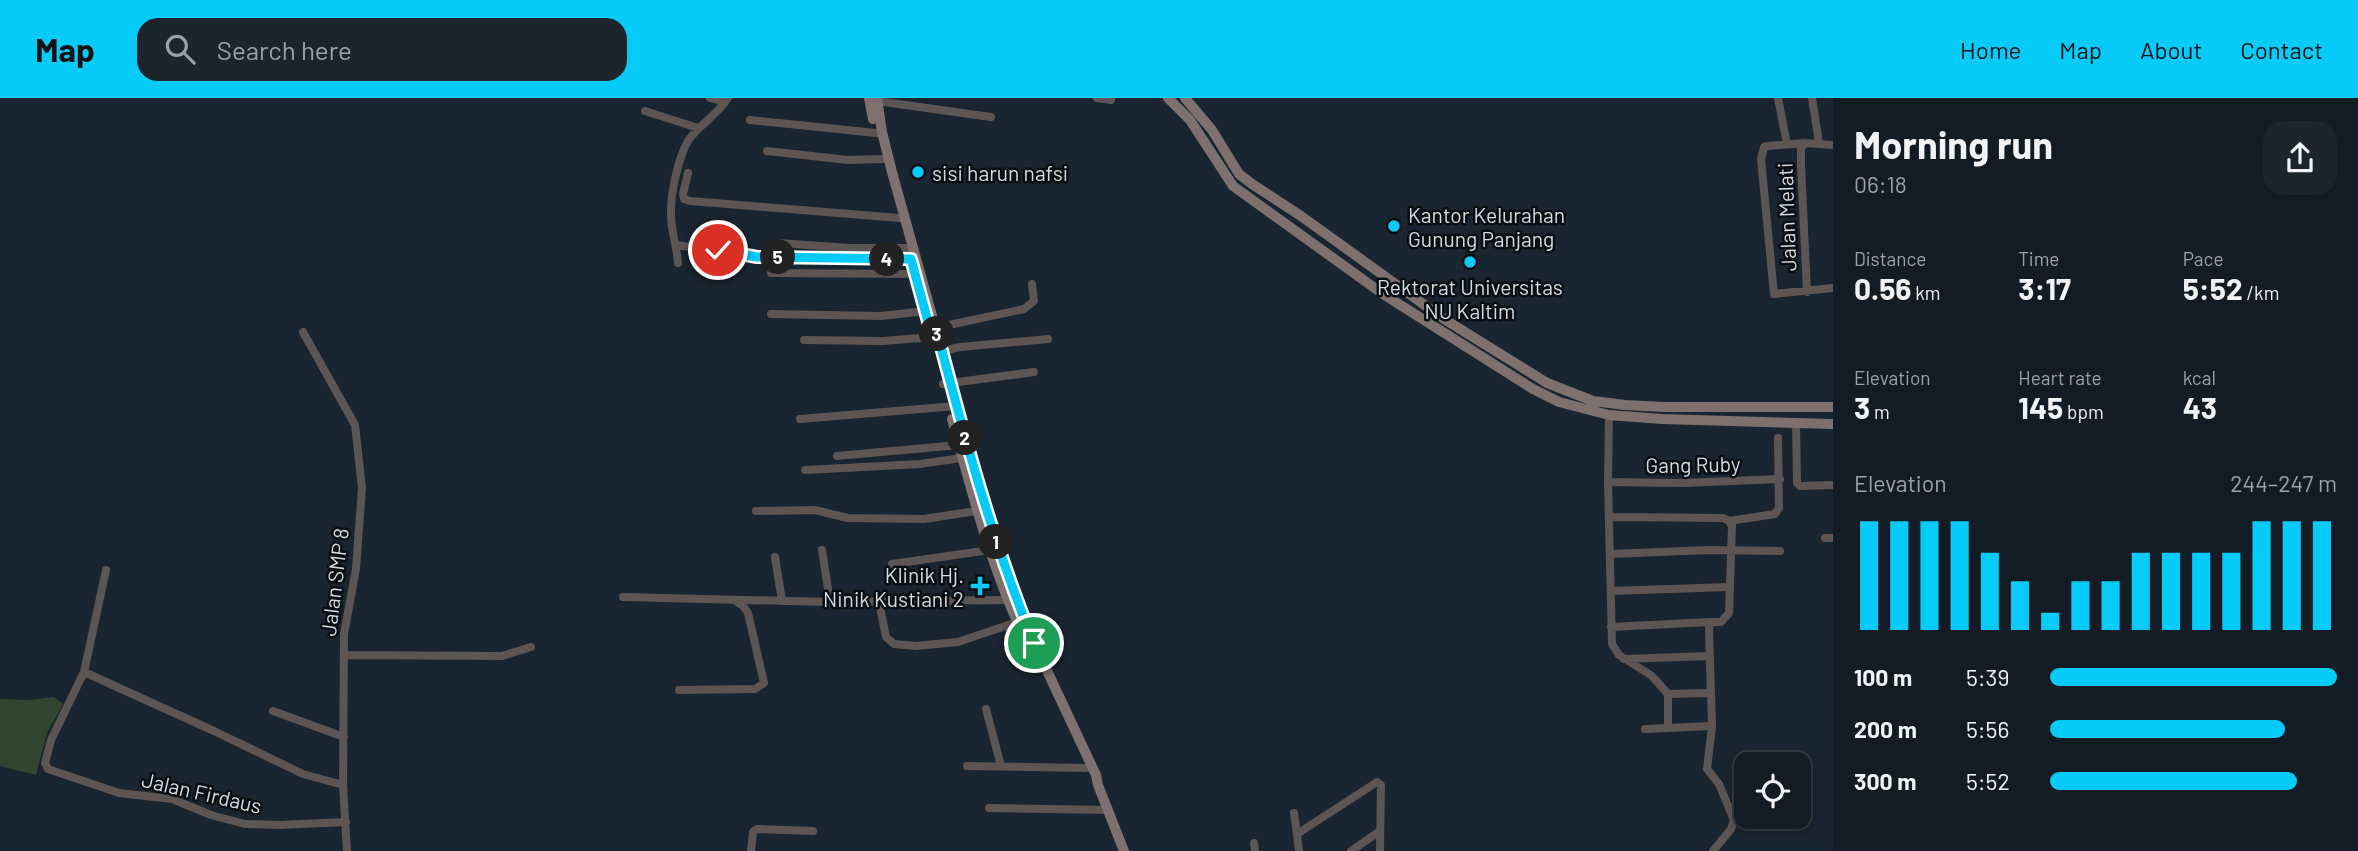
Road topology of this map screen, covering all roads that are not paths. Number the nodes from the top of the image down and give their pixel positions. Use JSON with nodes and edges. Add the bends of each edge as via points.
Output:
{"nodes":[{"id":1,"x":710,"y":98,"type":"edge"},
{"id":2,"x":1097,"y":98,"type":"edge"},
{"id":3,"x":1168,"y":98,"type":"edge"},
{"id":4,"x":1185,"y":98,"type":"edge"},
{"id":5,"x":1778,"y":98,"type":"edge"},
{"id":6,"x":1812,"y":98,"type":"edge"},
{"id":7,"x":871,"y":99,"type":"edge"},
{"id":8,"x":727,"y":100,"type":"edge"},
{"id":9,"x":1111,"y":100,"type":"dead end"},
{"id":10,"x":645,"y":111,"type":"dead end"},
{"id":11,"x":991,"y":117,"type":"dead end"},
{"id":12,"x":750,"y":120,"type":"dead end"},
{"id":13,"x":698,"y":128,"type":"junction"},
{"id":14,"x":876,"y":133,"type":"junction"},
{"id":15,"x":1805,"y":143,"type":"junction"},
{"id":16,"x":1818,"y":143,"type":"junction"},
{"id":17,"x":1787,"y":144,"type":"junction"},
{"id":18,"x":1833,"y":145,"type":"edge"},
{"id":19,"x":766,"y":151,"type":"dead end"},
{"id":20,"x":883,"y":159,"type":"junction"},
{"id":21,"x":688,"y":173,"type":"dead end"},
{"id":22,"x":899,"y":218,"type":"junction"},
{"id":23,"x":778,"y":243,"type":"dead end"},
{"id":24,"x":677,"y":245,"type":"junction"},
{"id":25,"x":911,"y":252,"type":"junction"},
{"id":26,"x":678,"y":263,"type":"dead end"},
{"id":27,"x":771,"y":273,"type":"dead end"},
{"id":28,"x":916,"y":274,"type":"junction"},
{"id":29,"x":1032,"y":285,"type":"dead end"},
{"id":30,"x":1833,"y":288,"type":"edge"},
{"id":31,"x":1807,"y":292,"type":"junction"},
{"id":32,"x":926,"y":311,"type":"junction"},
{"id":33,"x":771,"y":314,"type":"dead end"},
{"id":34,"x":1444,"y":319,"type":"junction"},
{"id":35,"x":1436,"y":330,"type":"junction"},
{"id":36,"x":933,"y":331,"type":"junction"},
{"id":37,"x":303,"y":332,"type":"dead end"},
{"id":38,"x":1048,"y":339,"type":"dead end"},
{"id":39,"x":804,"y":340,"type":"dead end"},
{"id":40,"x":942,"y":351,"type":"junction"},
{"id":41,"x":1034,"y":372,"type":"dead end"},
{"id":42,"x":946,"y":383,"type":"junction"},
{"id":43,"x":953,"y":406,"type":"junction"},
{"id":44,"x":1833,"y":407,"type":"edge"},
{"id":45,"x":1609,"y":415,"type":"junction"},
{"id":46,"x":800,"y":419,"type":"dead end"},
{"id":47,"x":1796,"y":422,"type":"junction"},
{"id":48,"x":1833,"y":424,"type":"edge"},
{"id":49,"x":1778,"y":438,"type":"dead end"},
{"id":50,"x":959,"y":445,"type":"junction"},
{"id":51,"x":837,"y":456,"type":"dead end"},
{"id":52,"x":967,"y":457,"type":"junction"},
{"id":53,"x":805,"y":470,"type":"dead end"},
{"id":54,"x":1780,"y":479,"type":"junction"},
{"id":55,"x":1608,"y":482,"type":"junction"},
{"id":56,"x":1833,"y":485,"type":"edge"},
{"id":57,"x":982,"y":510,"type":"junction"},
{"id":58,"x":756,"y":511,"type":"dead end"},
{"id":59,"x":1610,"y":517,"type":"junction"},
{"id":60,"x":1729,"y":521,"type":"junction"},
{"id":61,"x":822,"y":550,"type":"dead end"},
{"id":62,"x":990,"y":550,"type":"junction"},
{"id":63,"x":1731,"y":551,"type":"junction"},
{"id":64,"x":1780,"y":551,"type":"dead end"},
{"id":65,"x":1610,"y":554,"type":"junction"},
{"id":66,"x":775,"y":557,"type":"dead end"},
{"id":67,"x":892,"y":564,"type":"dead end"},
{"id":68,"x":106,"y":570,"type":"dead end"},
{"id":69,"x":1729,"y":587,"type":"junction"},
{"id":70,"x":1611,"y":591,"type":"junction"},
{"id":71,"x":623,"y":597,"type":"dead end"},
{"id":72,"x":733,"y":600,"type":"junction"},
{"id":73,"x":1007,"y":600,"type":"junction"},
{"id":74,"x":782,"y":601,"type":"junction"},
{"id":75,"x":830,"y":602,"type":"junction"},
{"id":76,"x":879,"y":602,"type":"junction"},
{"id":77,"x":1017,"y":622,"type":"junction"},
{"id":78,"x":1710,"y":622,"type":"junction"},
{"id":79,"x":1611,"y":627,"type":"junction"},
{"id":80,"x":1027,"y":637,"type":"junction"},
{"id":81,"x":531,"y":647,"type":"dead end"},
{"id":82,"x":344,"y":655,"type":"junction"},
{"id":83,"x":1709,"y":656,"type":"junction"},
{"id":84,"x":1624,"y":659,"type":"junction"},
{"id":85,"x":84,"y":673,"type":"junction"},
{"id":86,"x":678,"y":690,"type":"dead end"},
{"id":87,"x":1710,"y":693,"type":"junction"},
{"id":88,"x":1668,"y":694,"type":"junction"},
{"id":89,"x":986,"y":709,"type":"dead end"},
{"id":90,"x":272,"y":712,"type":"dead end"},
{"id":91,"x":1712,"y":726,"type":"junction"},
{"id":92,"x":1668,"y":728,"type":"junction"},
{"id":93,"x":1645,"y":729,"type":"dead end"},
{"id":94,"x":344,"y":737,"type":"junction"},
{"id":95,"x":967,"y":766,"type":"dead end"},
{"id":96,"x":1001,"y":766,"type":"junction"},
{"id":97,"x":1086,"y":768,"type":"junction"},
{"id":98,"x":343,"y":785,"type":"junction"},
{"id":99,"x":1098,"y":785,"type":"junction"},
{"id":100,"x":989,"y":808,"type":"dead end"},
{"id":101,"x":1110,"y":810,"type":"junction"},
{"id":102,"x":1294,"y":813,"type":"dead end"},
{"id":103,"x":346,"y":822,"type":"junction"},
{"id":104,"x":813,"y":831,"type":"dead end"},
{"id":105,"x":1380,"y":831,"type":"junction"},
{"id":106,"x":1297,"y":834,"type":"junction"},
{"id":107,"x":1380,"y":847,"type":"edge"},
{"id":108,"x":1352,"y":850,"type":"edge"},
{"id":109,"x":347,"y":851,"type":"edge"},
{"id":110,"x":751,"y":851,"type":"edge"},
{"id":111,"x":1124,"y":851,"type":"edge"},
{"id":112,"x":1299,"y":851,"type":"edge"},
{"id":113,"x":1713,"y":851,"type":"edge"}],
"edges":[{"from":1,"to":8,"type":"street"},
{"from":2,"to":9,"type":"street"},
{"from":3,"to":35,"type":"main road","via":[[1190,120],[1234,187]]},
{"from":4,"to":34,"type":"main road","via":[[1239,174]]},
{"from":5,"to":17,"type":"street"},
{"from":6,"to":16,"type":"street","name":"Jalan Melati"},
{"from":7,"to":11,"type":"street"},
{"from":7,"to":14,"type":"main road"},
{"from":7,"to":25,"type":"main road"},
{"from":8,"to":13,"type":"street"},
{"from":10,"to":13,"type":"street"},
{"from":12,"to":14,"type":"street"},
{"from":13,"to":24,"type":"street","via":[[683,153],[673,196],[671,215]]},
{"from":14,"to":20,"type":"main road"},
{"from":15,"to":16,"type":"street"},
{"from":15,"to":17,"type":"street"},
{"from":15,"to":31,"type":"street","name":"Jalan Melati","via":[[1801,165]]},
{"from":16,"to":18,"type":"street"},
{"from":17,"to":31,"type":"street","via":[[1764,147],[1761,159],[1774,294]]},
{"from":19,"to":20,"type":"street"},
{"from":20,"to":22,"type":"main road"},
{"from":21,"to":22,"type":"street","via":[[683,194],[690,201]]},
{"from":22,"to":25,"type":"main road"},
{"from":23,"to":25,"type":"street"},
{"from":24,"to":25,"type":"street","via":[[757,257]]},
{"from":24,"to":26,"type":"street"},
{"from":25,"to":28,"type":"main road"},
{"from":25,"to":36,"type":"main road"},
{"from":27,"to":28,"type":"street"},
{"from":28,"to":32,"type":"main road"},
{"from":29,"to":36,"type":"street","via":[[1034,301],[1024,309]]},
{"from":30,"to":31,"type":"street"},
{"from":32,"to":33,"type":"street","via":[[881,316]]},
{"from":32,"to":36,"type":"main road"},
{"from":34,"to":35,"type":"main road"},
{"from":34,"to":44,"type":"main road","via":[[1546,383],[1593,401],[1665,407]]},
{"from":35,"to":45,"type":"main road","via":[[1559,402]]},
{"from":36,"to":39,"type":"street","via":[[883,341]]},
{"from":36,"to":40,"type":"main road"},
{"from":36,"to":42,"type":"main road"},
{"from":37,"to":82,"type":"street","name":"Jalan SMP 8","via":[[355,425],[362,488]]},
{"from":38,"to":40,"type":"street"},
{"from":40,"to":42,"type":"main road"},
{"from":41,"to":42,"type":"street"},
{"from":42,"to":43,"type":"main road"},
{"from":43,"to":46,"type":"street"},
{"from":43,"to":50,"type":"main road"},
{"from":43,"to":52,"type":"main road"},
{"from":45,"to":47,"type":"main road"},
{"from":45,"to":55,"type":"street"},
{"from":47,"to":48,"type":"main road"},
{"from":47,"to":56,"type":"street","via":[[1797,483]]},
{"from":49,"to":54,"type":"street"},
{"from":50,"to":51,"type":"street"},
{"from":50,"to":52,"type":"main road"},
{"from":52,"to":53,"type":"street"},
{"from":52,"to":57,"type":"main road"},
{"from":54,"to":55,"type":"street","name":"Gang Ruby"},
{"from":54,"to":60,"type":"street","via":[[1775,514]]},
{"from":55,"to":59,"type":"street"},
{"from":57,"to":58,"type":"street","via":[[924,519],[848,518],[815,510]]},
{"from":57,"to":62,"type":"main road"},
{"from":57,"to":80,"type":"main road"},
{"from":59,"to":60,"type":"street"},
{"from":59,"to":65,"type":"street"},
{"from":60,"to":63,"type":"street"},
{"from":61,"to":75,"type":"street"},
{"from":62,"to":67,"type":"street"},
{"from":62,"to":73,"type":"main road"},
{"from":63,"to":64,"type":"street"},
{"from":63,"to":65,"type":"street"},
{"from":63,"to":69,"type":"street"},
{"from":65,"to":70,"type":"street"},
{"from":66,"to":74,"type":"street"},
{"from":68,"to":85,"type":"street"},
{"from":69,"to":70,"type":"street"},
{"from":69,"to":78,"type":"street","via":[[1729,613],[1721,621]]},
{"from":70,"to":79,"type":"street"},
{"from":71,"to":72,"type":"street"},
{"from":72,"to":74,"type":"street"},
{"from":72,"to":86,"type":"street","via":[[748,613],[764,683],[755,690]]},
{"from":73,"to":76,"type":"street"},
{"from":73,"to":77,"type":"main road"},
{"from":74,"to":75,"type":"street"},
{"from":75,"to":76,"type":"street"},
{"from":76,"to":77,"type":"street","via":[[886,638],[894,644],[958,642]]},
{"from":77,"to":80,"type":"main road"},
{"from":78,"to":79,"type":"street"},
{"from":78,"to":83,"type":"street"},
{"from":79,"to":84,"type":"street","via":[[1612,644]]},
{"from":80,"to":97,"type":"main road"},
{"from":80,"to":99,"type":"main road"},
{"from":81,"to":82,"type":"street","via":[[502,656]]},
{"from":82,"to":94,"type":"street","name":"Jalan SMP 8"},
{"from":83,"to":84,"type":"street"},
{"from":83,"to":87,"type":"street"},
{"from":84,"to":88,"type":"street","via":[[1652,676]]},
{"from":85,"to":98,"type":"street","via":[[303,774]]},
{"from":85,"to":103,"type":"street","name":"Jalan Firdaus","via":[[51,740],[45,763],[53,772],[118,793],[172,799],[245,824]]},
{"from":87,"to":88,"type":"street"},
{"from":87,"to":91,"type":"street"},
{"from":88,"to":92,"type":"street"},
{"from":89,"to":96,"type":"street"},
{"from":90,"to":94,"type":"street"},
{"from":91,"to":92,"type":"street"},
{"from":91,"to":113,"type":"street","via":[[1707,769],[1719,784],[1734,820]]},
{"from":92,"to":93,"type":"street"},
{"from":94,"to":98,"type":"street","name":"Jalan SMP 8"},
{"from":95,"to":96,"type":"street"},
{"from":96,"to":97,"type":"street"},
{"from":97,"to":99,"type":"main road"},
{"from":98,"to":103,"type":"street","name":"Jalan SMP 8"},
{"from":99,"to":101,"type":"main road"},
{"from":100,"to":101,"type":"street"},
{"from":101,"to":111,"type":"main road"},
{"from":102,"to":106,"type":"street"},
{"from":103,"to":109,"type":"street","name":"Jalan SMP 8"},
{"from":104,"to":110,"type":"street","via":[[757,829]]},
{"from":105,"to":106,"type":"street","via":[[1381,785],[1377,782]]},
{"from":105,"to":107,"type":"street"},
{"from":105,"to":108,"type":"street"},
{"from":106,"to":112,"type":"street"},
{"from":107,"to":108,"type":"street"}]}
